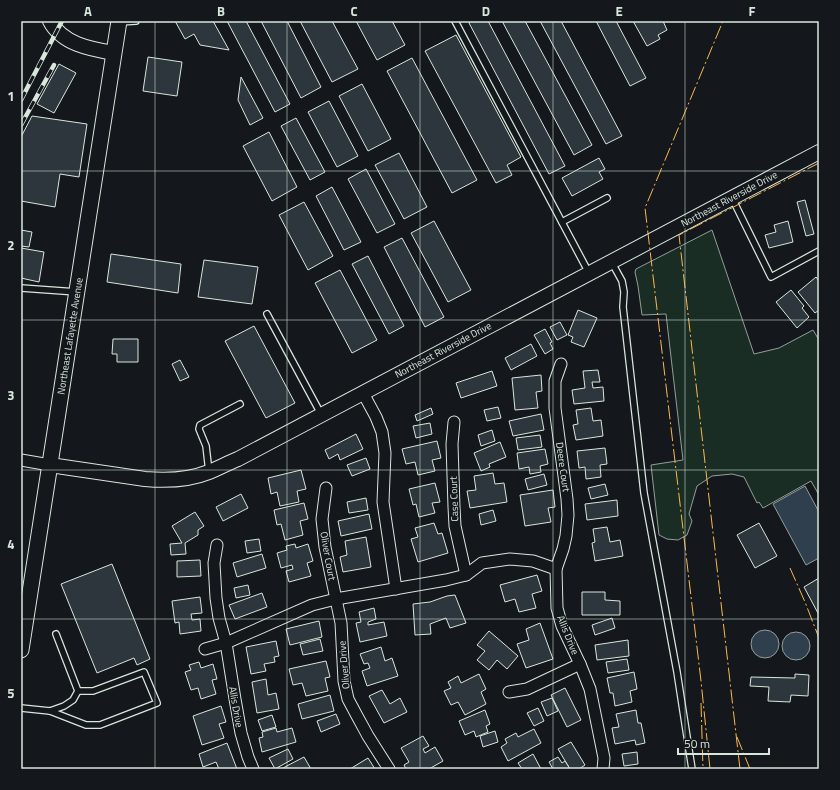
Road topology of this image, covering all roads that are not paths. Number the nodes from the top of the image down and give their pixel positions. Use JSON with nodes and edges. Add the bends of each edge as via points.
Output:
{"nodes":[{"id":1,"x":50,"y":21,"type":"edge"},
{"id":2,"x":119,"y":21,"type":"edge"},
{"id":3,"x":136,"y":21,"type":"edge"},
{"id":4,"x":455,"y":21,"type":"edge"},
{"id":5,"x":114,"y":53,"type":"junction"},
{"id":6,"x":819,"y":152,"type":"edge"},
{"id":7,"x":732,"y":197,"type":"junction"},
{"id":8,"x":607,"y":198,"type":"dead end"},
{"id":9,"x":562,"y":222,"type":"junction"},
{"id":10,"x":819,"y":252,"type":"edge"},
{"id":11,"x":611,"y":262,"type":"junction"},
{"id":12,"x":589,"y":273,"type":"junction"},
{"id":13,"x":21,"y":288,"type":"edge"},
{"id":14,"x":77,"y":292,"type":"junction"},
{"id":15,"x":267,"y":314,"type":"dead end"},
{"id":16,"x":561,"y":364,"type":"dead end"},
{"id":17,"x":363,"y":393,"type":"junction"},
{"id":18,"x":240,"y":404,"type":"dead end"},
{"id":19,"x":322,"y":415,"type":"junction"},
{"id":20,"x":454,"y":422,"type":"dead end"},
{"id":21,"x":21,"y":460,"type":"edge"},
{"id":22,"x":50,"y":465,"type":"junction"},
{"id":23,"x":209,"y":472,"type":"junction"},
{"id":24,"x":326,"y":488,"type":"dead end"},
{"id":25,"x":217,"y":545,"type":"dead end"},
{"id":26,"x":556,"y":569,"type":"junction"},
{"id":27,"x":466,"y":575,"type":"junction"},
{"id":28,"x":396,"y":589,"type":"junction"},
{"id":29,"x":336,"y":599,"type":"junction"},
{"id":30,"x":24,"y":605,"type":"edge"},
{"id":31,"x":56,"y":634,"type":"dead end"},
{"id":32,"x":226,"y":643,"type":"junction"},
{"id":33,"x":205,"y":649,"type":"dead end"},
{"id":34,"x":21,"y":650,"type":"edge"},
{"id":35,"x":580,"y":664,"type":"junction"},
{"id":36,"x":78,"y":691,"type":"junction"},
{"id":37,"x":509,"y":692,"type":"dead end"},
{"id":38,"x":21,"y":708,"type":"edge"},
{"id":39,"x":50,"y":711,"type":"junction"},
{"id":40,"x":253,"y":769,"type":"edge"},
{"id":41,"x":389,"y":769,"type":"edge"},
{"id":42,"x":603,"y":769,"type":"edge"},
{"id":43,"x":692,"y":769,"type":"edge"}],
"edges":[{"from":1,"to":5,"type":"street","via":[[57,31],[70,41]]},
{"from":2,"to":3,"type":"lane"},
{"from":2,"to":5,"type":"main road","name":"Northeast Lafayette Avenue"},
{"from":4,"to":9,"type":"lane"},
{"from":5,"to":14,"type":"main road","name":"Northeast Lafayette Avenue"},
{"from":6,"to":7,"type":"street","name":"Northeast Riverside Drive"},
{"from":7,"to":10,"type":"lane","via":[[771,276]]},
{"from":7,"to":11,"type":"street","name":"Northeast Riverside Drive"},
{"from":8,"to":9,"type":"lane"},
{"from":9,"to":12,"type":"lane"},
{"from":11,"to":12,"type":"street","name":"Northeast Riverside Drive"},
{"from":11,"to":43,"type":"lane","via":[[622,281],[624,292],[624,313],[644,493]]},
{"from":12,"to":17,"type":"street","name":"Northeast Riverside Drive"},
{"from":13,"to":14,"type":"lane"},
{"from":14,"to":22,"type":"main road","name":"Northeast Lafayette Avenue"},
{"from":15,"to":19,"type":"lane"},
{"from":16,"to":26,"type":"street","name":"Deere Court","via":[[555,381],[554,408],[568,515],[566,536]]},
{"from":17,"to":19,"type":"street","name":"Northeast Riverside Drive"},
{"from":17,"to":28,"type":"street","via":[[382,432],[385,453],[384,502]]},
{"from":18,"to":23,"type":"lane","via":[[199,426],[206,446]]},
{"from":19,"to":23,"type":"street","name":"Northeast Riverside Drive"},
{"from":20,"to":27,"type":"street","name":"Case Court","via":[[454,520]]},
{"from":21,"to":22,"type":"street"},
{"from":22,"to":23,"type":"street","name":"Northeast Riverside Drive","via":[[161,480],[178,480]]},
{"from":22,"to":30,"type":"main road","name":"Northeast Lafayette Avenue"},
{"from":24,"to":29,"type":"street","name":"Oliver Court","via":[[322,519]]},
{"from":25,"to":32,"type":"street","name":"Allis Drive","via":[[214,563],[216,598]]},
{"from":26,"to":27,"type":"street","via":[[533,560],[510,559],[482,563]]},
{"from":26,"to":35,"type":"street","name":"Allis Drive","via":[[557,608],[562,626]]},
{"from":27,"to":28,"type":"street"},
{"from":28,"to":29,"type":"street"},
{"from":29,"to":32,"type":"street","via":[[312,605]]},
{"from":29,"to":41,"type":"street","name":"Oliver Drive","via":[[341,623],[344,681],[348,699]]},
{"from":30,"to":34,"type":"main road","name":"Northeast Lafayette Avenue"},
{"from":31,"to":36,"type":"lane"},
{"from":32,"to":33,"type":"street"},
{"from":32,"to":40,"type":"street","name":"Allis Drive","via":[[241,733]]},
{"from":35,"to":37,"type":"street","via":[[528,689]]},
{"from":35,"to":42,"type":"street","name":"Allis Drive","via":[[590,689],[604,758]]},
{"from":36,"to":39,"type":"lane","via":[[74,700]]},
{"from":36,"to":39,"type":"lane","via":[[93,691],[144,672],[158,703],[100,726],[86,725]]},
{"from":38,"to":39,"type":"lane"}]}
